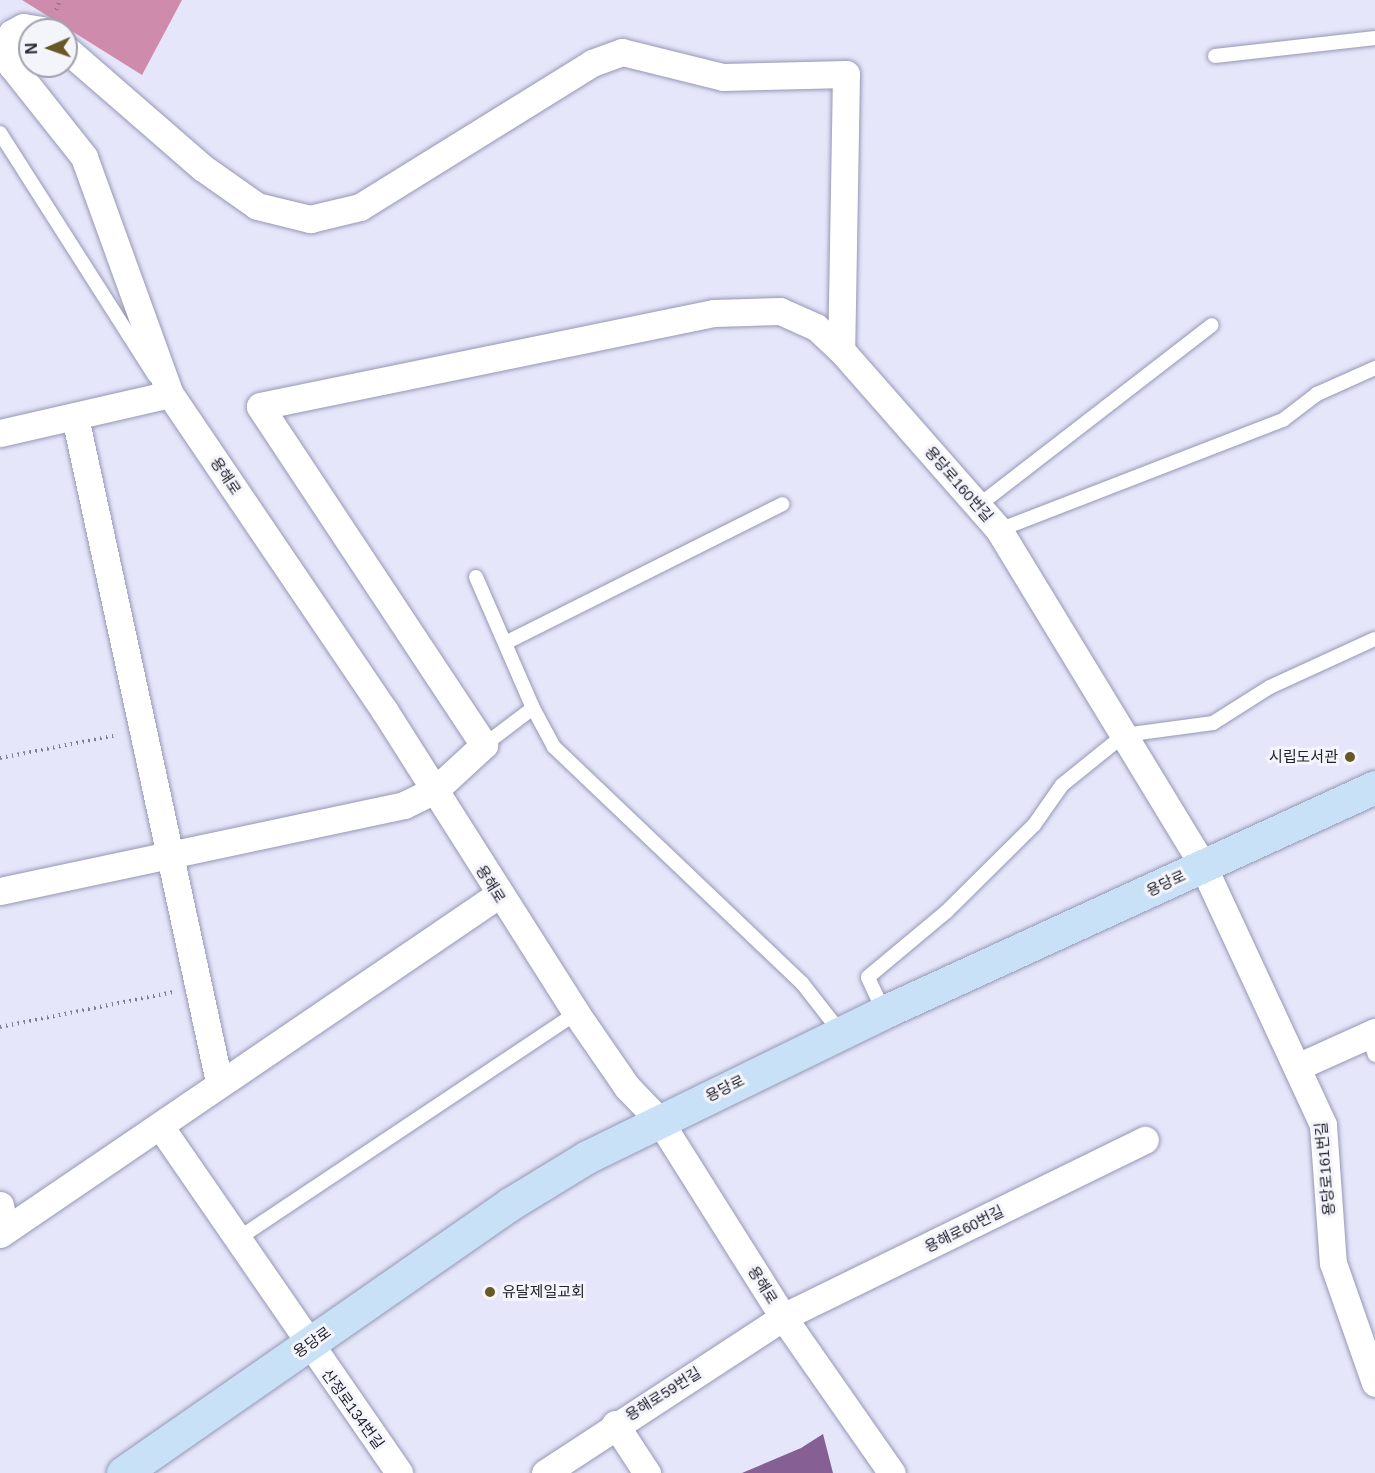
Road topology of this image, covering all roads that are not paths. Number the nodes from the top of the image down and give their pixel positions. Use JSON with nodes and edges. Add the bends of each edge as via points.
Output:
{"nodes":[{"id":1,"x":18,"y":30,"type":"edge"},
{"id":2,"x":1375,"y":38,"type":"edge"},
{"id":3,"x":1215,"y":56,"type":"dead end"},
{"id":4,"x":78,"y":59,"type":"edge"},
{"id":5,"x":18,"y":74,"type":"edge"},
{"id":6,"x":21,"y":78,"type":"edge"},
{"id":7,"x":0,"y":133,"type":"edge"},
{"id":8,"x":1212,"y":325,"type":"dead end"},
{"id":9,"x":841,"y":350,"type":"junction"},
{"id":10,"x":1375,"y":368,"type":"edge"},
{"id":11,"x":170,"y":394,"type":"junction"},
{"id":12,"x":75,"y":417,"type":"junction"},
{"id":13,"x":0,"y":433,"type":"edge"},
{"id":14,"x":782,"y":504,"type":"dead end"},
{"id":15,"x":979,"y":505,"type":"junction"},
{"id":16,"x":999,"y":530,"type":"junction"},
{"id":17,"x":476,"y":577,"type":"dead end"},
{"id":18,"x":1375,"y":639,"type":"edge"},
{"id":19,"x":507,"y":642,"type":"junction"},
{"id":20,"x":532,"y":708,"type":"junction"},
{"id":21,"x":1124,"y":735,"type":"junction"},
{"id":22,"x":484,"y":745,"type":"junction"},
{"id":23,"x":1375,"y":787,"type":"edge"},
{"id":24,"x":435,"y":790,"type":"junction"},
{"id":25,"x":166,"y":854,"type":"junction"},
{"id":26,"x":1203,"y":866,"type":"junction"},
{"id":27,"x":0,"y":891,"type":"edge"},
{"id":28,"x":498,"y":896,"type":"junction"},
{"id":29,"x":884,"y":1012,"type":"junction"},
{"id":30,"x":576,"y":1013,"type":"junction"},
{"id":31,"x":841,"y":1033,"type":"junction"},
{"id":32,"x":1373,"y":1041,"type":"edge"},
{"id":33,"x":1297,"y":1067,"type":"junction"},
{"id":34,"x":219,"y":1082,"type":"junction"},
{"id":35,"x":659,"y":1120,"type":"junction"},
{"id":36,"x":160,"y":1126,"type":"junction"},
{"id":37,"x":1145,"y":1140,"type":"dead end"},
{"id":38,"x":2,"y":1223,"type":"edge"},
{"id":39,"x":236,"y":1240,"type":"junction"},
{"id":40,"x":783,"y":1317,"type":"junction"},
{"id":41,"x":307,"y":1345,"type":"junction"},
{"id":42,"x":1375,"y":1383,"type":"edge"},
{"id":43,"x":615,"y":1424,"type":"junction"},
{"id":44,"x":123,"y":1473,"type":"edge"},
{"id":45,"x":399,"y":1473,"type":"edge"},
{"id":46,"x":545,"y":1473,"type":"edge"},
{"id":47,"x":648,"y":1473,"type":"edge"},
{"id":48,"x":892,"y":1473,"type":"edge"}],
"edges":[{"from":1,"to":5,"type":"street","name":"용해로","via":[[12,33],[6,48]]},
{"from":2,"to":3,"type":"lane"},
{"from":4,"to":9,"type":"street","via":[[203,168],[257,206],[310,219],[360,207],[592,63],[622,52],[723,77],[846,74]]},
{"from":6,"to":11,"type":"street","name":"용해로","via":[[84,157]]},
{"from":7,"to":11,"type":"lane","via":[[47,201],[123,332]]},
{"from":8,"to":15,"type":"lane"},
{"from":9,"to":15,"type":"street","name":"용당로160번길"},
{"from":9,"to":22,"type":"street","name":"용당로160번길","via":[[816,327],[780,311],[714,313],[260,406]]},
{"from":10,"to":16,"type":"lane","via":[[1317,394],[1283,420]]},
{"from":11,"to":12,"type":"street"},
{"from":11,"to":24,"type":"street","name":"용해로"},
{"from":12,"to":13,"type":"street"},
{"from":12,"to":25,"type":"street"},
{"from":14,"to":19,"type":"lane"},
{"from":15,"to":16,"type":"street","name":"용당로160번길"},
{"from":16,"to":21,"type":"street","name":"용당로160번길"},
{"from":17,"to":19,"type":"lane"},
{"from":18,"to":21,"type":"lane","via":[[1270,687],[1213,723]]},
{"from":19,"to":20,"type":"lane"},
{"from":20,"to":22,"type":"lane"},
{"from":20,"to":31,"type":"lane","via":[[554,747],[802,983]]},
{"from":21,"to":26,"type":"street","name":"용당로160번길"},
{"from":21,"to":29,"type":"lane","via":[[1062,785],[1034,825],[946,912],[868,977]]},
{"from":22,"to":24,"type":"street"},
{"from":23,"to":26,"type":"street","name":"용당로"},
{"from":24,"to":25,"type":"street","via":[[404,805]]},
{"from":24,"to":28,"type":"street","name":"용해로"},
{"from":25,"to":27,"type":"street"},
{"from":25,"to":34,"type":"street"},
{"from":26,"to":29,"type":"street","name":"용당로"},
{"from":26,"to":33,"type":"street","name":"용당로161번길"},
{"from":28,"to":30,"type":"street","name":"용해로"},
{"from":28,"to":34,"type":"street"},
{"from":29,"to":31,"type":"street","name":"용당로"},
{"from":30,"to":35,"type":"street","name":"용해로","via":[[627,1088]]},
{"from":30,"to":39,"type":"lane"},
{"from":31,"to":35,"type":"street","name":"용당로"},
{"from":32,"to":33,"type":"street"},
{"from":33,"to":42,"type":"street","name":"용당로161번길","via":[[1323,1125],[1339,1294]]},
{"from":34,"to":36,"type":"street"},
{"from":35,"to":40,"type":"street","name":"용해로"},
{"from":35,"to":41,"type":"street","name":"용당로","via":[[510,1204]]},
{"from":36,"to":38,"type":"street"},
{"from":36,"to":39,"type":"street","name":"산정로134번길"},
{"from":37,"to":40,"type":"street","name":"용해로60번길"},
{"from":39,"to":41,"type":"street","name":"산정로134번길"},
{"from":40,"to":43,"type":"street","name":"용해로59번길"},
{"from":40,"to":48,"type":"street","name":"용해로"},
{"from":41,"to":44,"type":"street","name":"용당로"},
{"from":41,"to":45,"type":"street","name":"산정로134번길"},
{"from":43,"to":46,"type":"street","name":"용해로59번길"},
{"from":43,"to":47,"type":"street"}]}
